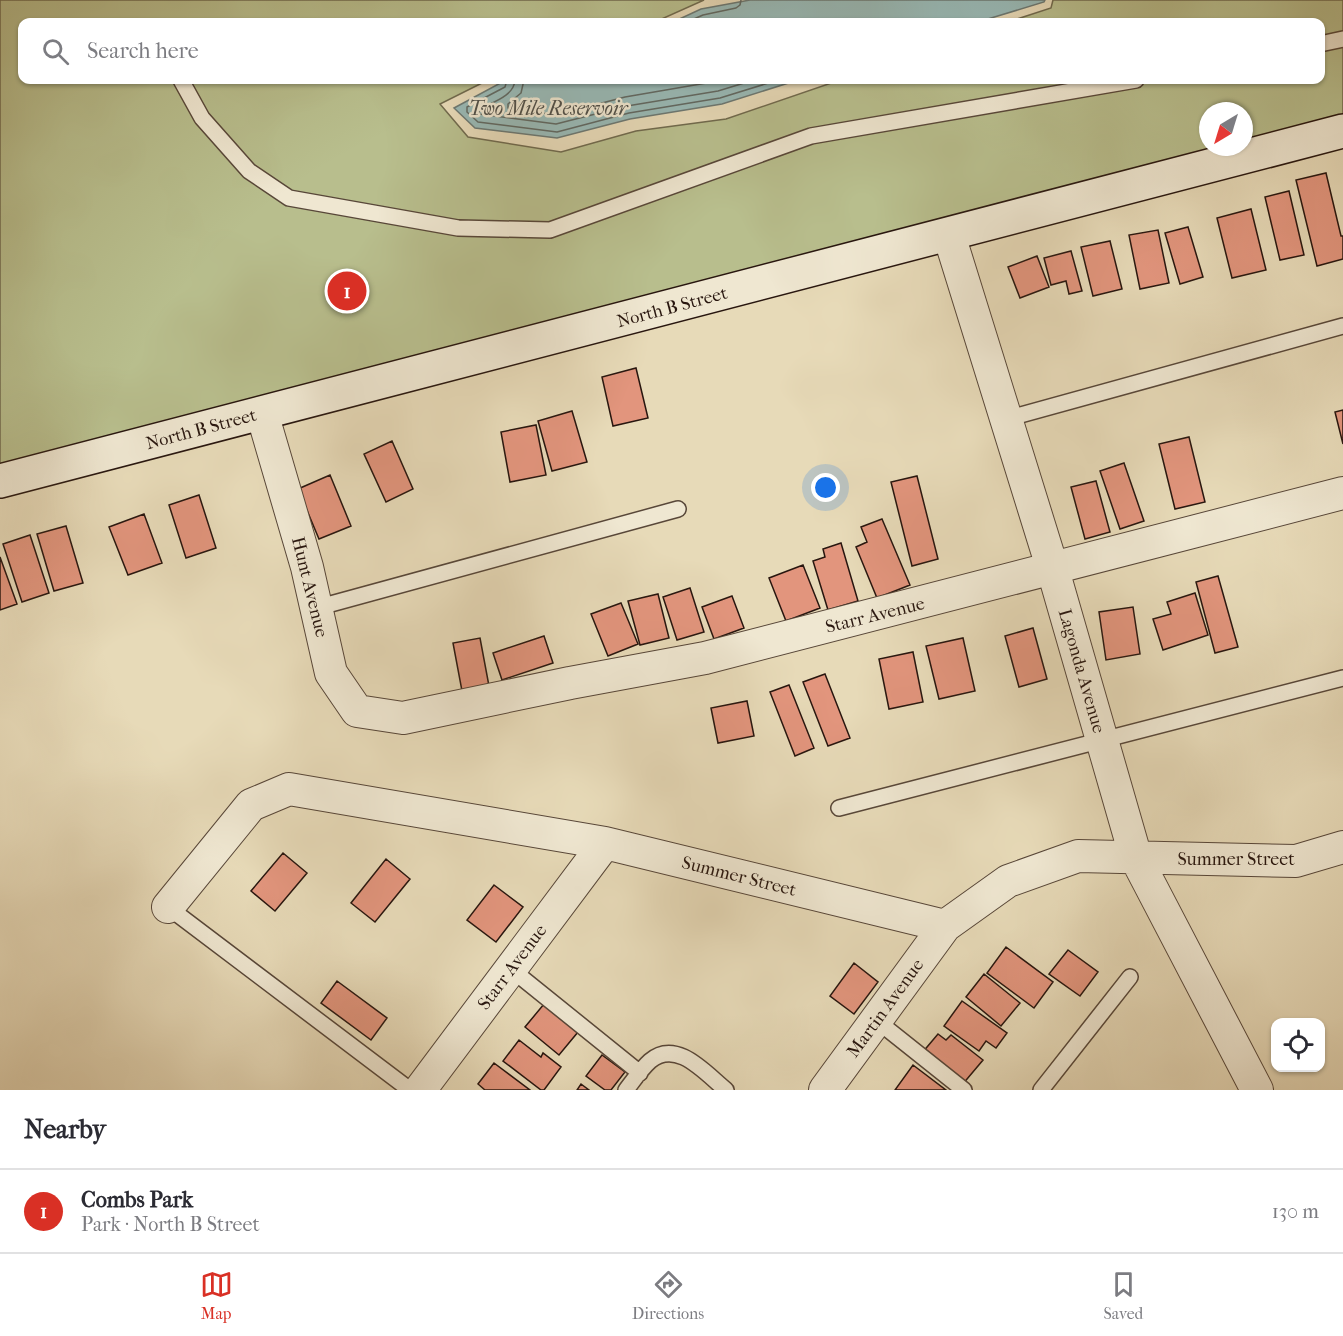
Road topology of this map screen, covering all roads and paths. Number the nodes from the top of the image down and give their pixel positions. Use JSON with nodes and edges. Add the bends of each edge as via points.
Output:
{"nodes":[{"id":1,"x":1343,"y":39,"type":"edge"},
{"id":2,"x":1325,"y":43,"type":"edge"},
{"id":3,"x":183,"y":84,"type":"edge"},
{"id":4,"x":1113,"y":84,"type":"edge"},
{"id":5,"x":1343,"y":131,"type":"edge"},
{"id":6,"x":949,"y":235,"type":"junction"},
{"id":7,"x":1343,"y":326,"type":"edge"},
{"id":8,"x":262,"y":413,"type":"junction"},
{"id":9,"x":1006,"y":419,"type":"junction"},
{"id":10,"x":0,"y":481,"type":"edge"},
{"id":11,"x":1343,"y":493,"type":"edge"},
{"id":12,"x":678,"y":509,"type":"dead end"},
{"id":13,"x":1053,"y":570,"type":"junction"},
{"id":14,"x":316,"y":608,"type":"junction"},
{"id":15,"x":1343,"y":678,"type":"edge"},
{"id":16,"x":402,"y":718,"type":"joint"},
{"id":17,"x":1102,"y":739,"type":"junction"},
{"id":18,"x":839,"y":808,"type":"dead end"},
{"id":19,"x":605,"y":843,"type":"junction"},
{"id":20,"x":1343,"y":848,"type":"edge"},
{"id":21,"x":1136,"y":858,"type":"junction"},
{"id":22,"x":168,"y":907,"type":"joint"},
{"id":23,"x":945,"y":926,"type":"junction"},
{"id":24,"x":511,"y":969,"type":"junction"},
{"id":25,"x":1130,"y":977,"type":"dead end"},
{"id":26,"x":876,"y":1020,"type":"junction"},
{"id":27,"x":640,"y":1073,"type":"junction"},
{"id":28,"x":410,"y":1090,"type":"edge"},
{"id":29,"x":420,"y":1090,"type":"edge"},
{"id":30,"x":626,"y":1090,"type":"edge"},
{"id":31,"x":726,"y":1090,"type":"edge"},
{"id":32,"x":825,"y":1090,"type":"edge"},
{"id":33,"x":964,"y":1090,"type":"edge"},
{"id":34,"x":1041,"y":1090,"type":"edge"},
{"id":35,"x":1256,"y":1090,"type":"edge"}],
"edges":[{"from":1,"to":2,"type":"lane"},
{"from":3,"to":4,"type":"lane","via":[[202,118],[249,171],[289,198],[458,228],[550,230],[811,136]]},
{"from":5,"to":6,"type":"main road","name":"North B Street"},
{"from":6,"to":8,"type":"main road","name":"North B Street"},
{"from":6,"to":9,"type":"street","name":"Lagonda Avenue"},
{"from":7,"to":9,"type":"lane"},
{"from":8,"to":10,"type":"main road","name":"North B Street"},
{"from":8,"to":14,"type":"street","name":"Hunt Avenue"},
{"from":9,"to":13,"type":"street","name":"Lagonda Avenue"},
{"from":11,"to":13,"type":"street","name":"Starr Avenue"},
{"from":12,"to":14,"type":"lane"},
{"from":13,"to":16,"type":"street","name":"Starr Avenue","via":[[705,658]]},
{"from":13,"to":17,"type":"street","name":"Lagonda Avenue"},
{"from":14,"to":16,"type":"street","name":"Hunt Avenue","via":[[331,673],[357,711]]},
{"from":15,"to":17,"type":"lane"},
{"from":17,"to":18,"type":"lane"},
{"from":17,"to":21,"type":"street","name":"Lagonda Avenue"},
{"from":19,"to":22,"type":"street","name":"Summer Street","via":[[290,789],[251,805]]},
{"from":19,"to":23,"type":"street","name":"Summer Street"},
{"from":19,"to":24,"type":"street","name":"Starr Avenue"},
{"from":20,"to":21,"type":"street","name":"Summer Street","via":[[1296,861]]},
{"from":21,"to":23,"type":"street","name":"Summer Street","via":[[1078,856],[1008,882]]},
{"from":21,"to":35,"type":"street","name":"Lagonda Avenue"},
{"from":22,"to":28,"type":"lane"},
{"from":23,"to":26,"type":"street","name":"Martin Avenue"},
{"from":24,"to":27,"type":"lane"},
{"from":24,"to":29,"type":"street","name":"Starr Avenue"},
{"from":25,"to":34,"type":"lane"},
{"from":26,"to":32,"type":"street","name":"Martin Avenue"},
{"from":26,"to":33,"type":"lane"},
{"from":27,"to":30,"type":"lane"},
{"from":27,"to":31,"type":"lane","via":[[659,1055],[682,1054]]}]}
